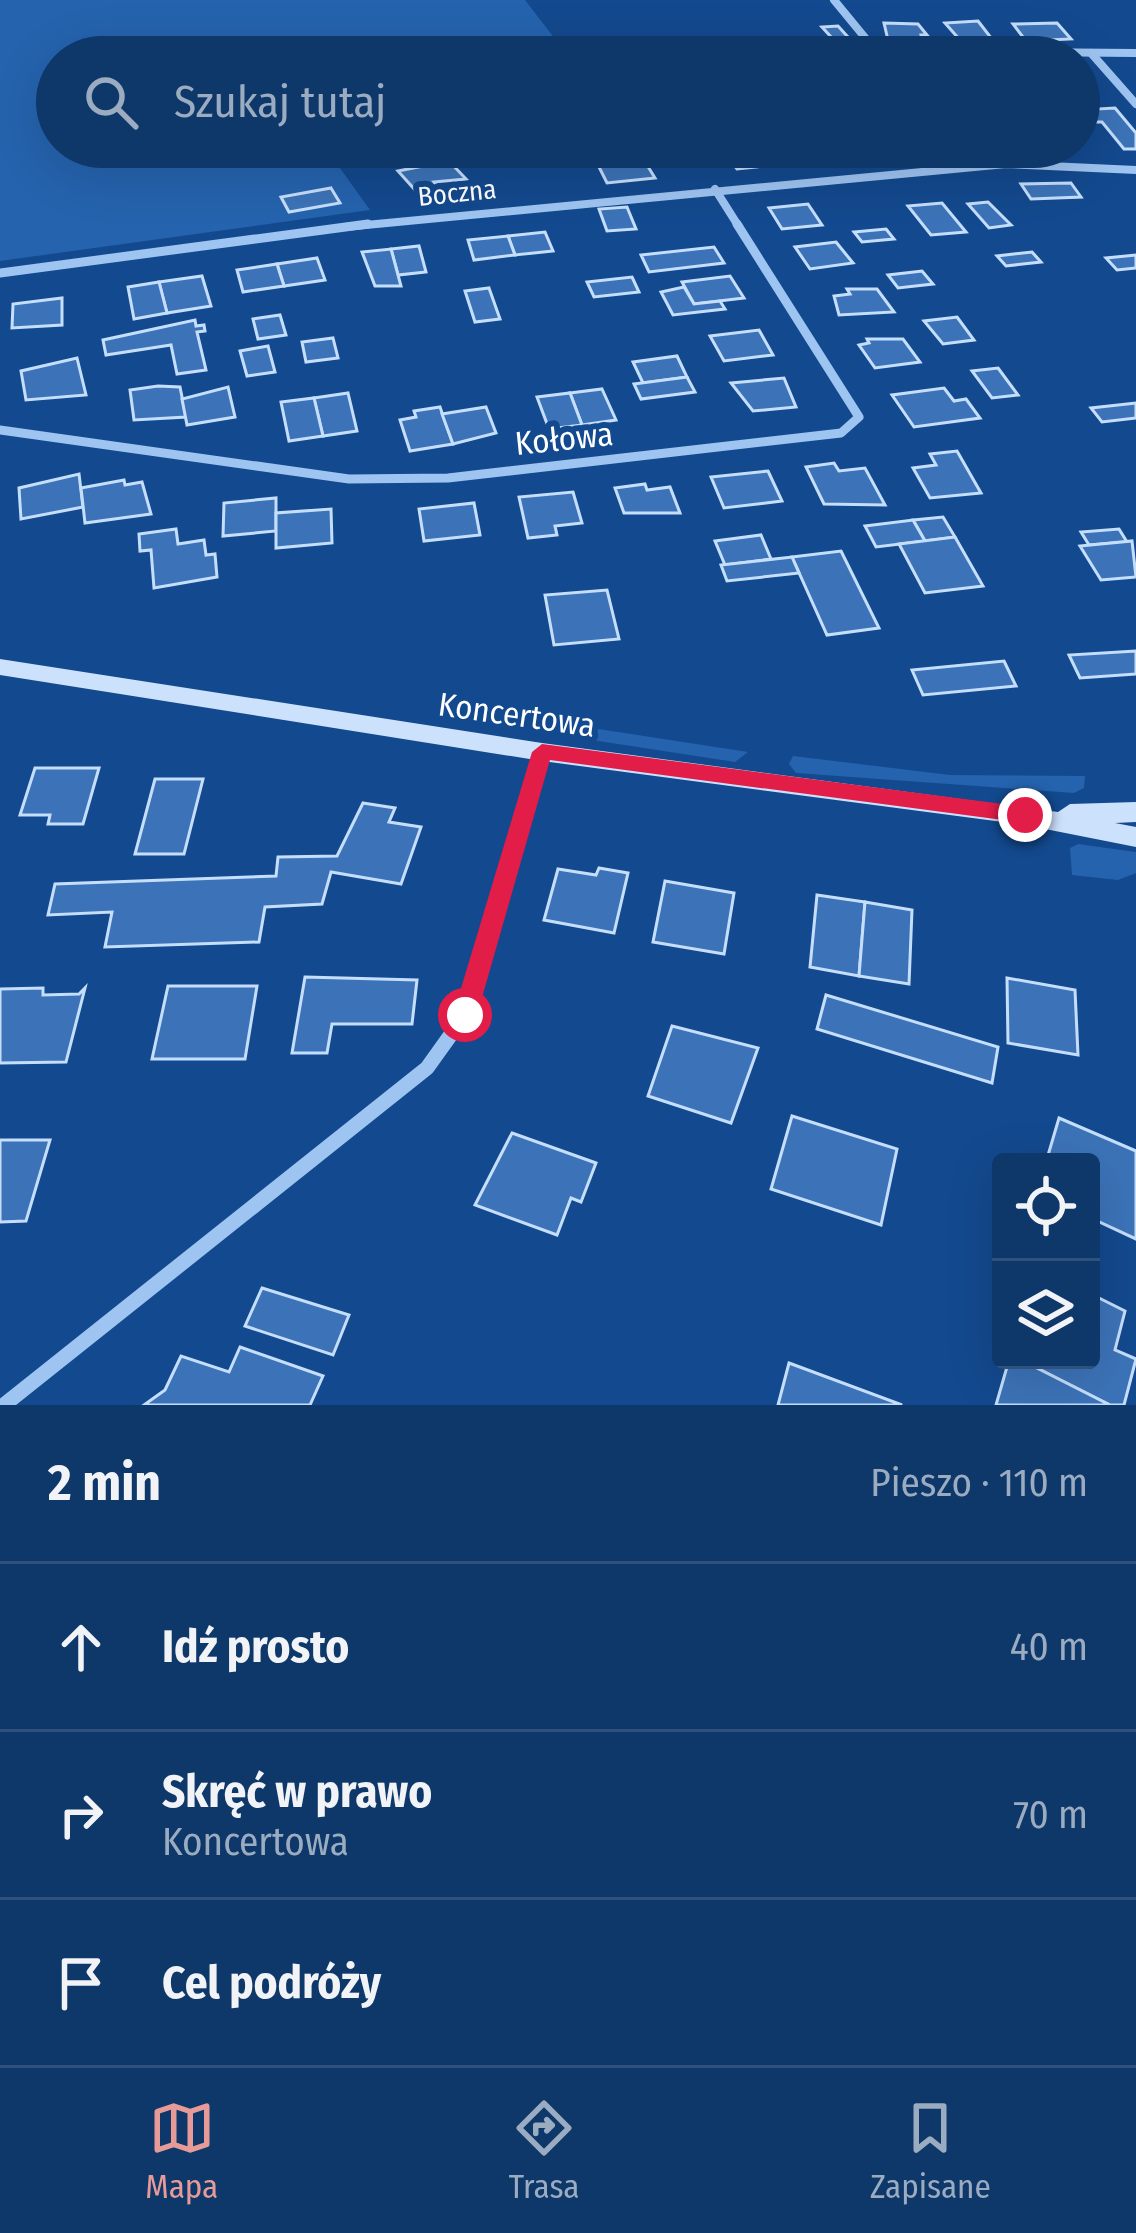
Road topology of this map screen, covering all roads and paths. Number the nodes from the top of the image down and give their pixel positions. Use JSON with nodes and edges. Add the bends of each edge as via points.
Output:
{"nodes":[{"id":1,"x":834,"y":0,"type":"edge"},
{"id":2,"x":864,"y":36,"type":"edge"},
{"id":3,"x":1100,"y":53,"type":"edge"},
{"id":4,"x":1136,"y":53,"type":"edge"},
{"id":5,"x":1100,"y":63,"type":"edge"},
{"id":6,"x":1136,"y":104,"type":"edge"},
{"id":7,"x":958,"y":168,"type":"edge"},
{"id":8,"x":1093,"y":168,"type":"edge"},
{"id":9,"x":1136,"y":170,"type":"edge"},
{"id":10,"x":715,"y":188,"type":"junction"},
{"id":11,"x":0,"y":273,"type":"edge"},
{"id":12,"x":0,"y":430,"type":"edge"},
{"id":13,"x":0,"y":667,"type":"edge"},
{"id":14,"x":542,"y":752,"type":"junction"},
{"id":15,"x":1136,"y":812,"type":"edge"},
{"id":16,"x":1025,"y":815,"type":"junction"},
{"id":17,"x":1136,"y":837,"type":"edge"},
{"id":18,"x":4,"y":1405,"type":"edge"}],
"edges":[{"from":1,"to":2,"type":"street"},
{"from":3,"to":4,"type":"street"},
{"from":5,"to":6,"type":"street"},
{"from":7,"to":10,"type":"street","name":"Boczna"},
{"from":8,"to":9,"type":"street","name":"Boczna"},
{"from":10,"to":11,"type":"street","name":"Boczna"},
{"from":10,"to":12,"type":"street","name":"Kołowa","via":[[859,417],[841,434],[448,478],[349,478]]},
{"from":13,"to":14,"type":"street","name":"Koncertowa"},
{"from":14,"to":16,"type":"street","name":"Koncertowa"},
{"from":14,"to":18,"type":"street","via":[[465,1015],[427,1068]]},
{"from":15,"to":16,"type":"street","name":"Koncertowa"},
{"from":16,"to":17,"type":"street","name":"Koncertowa"}]}
